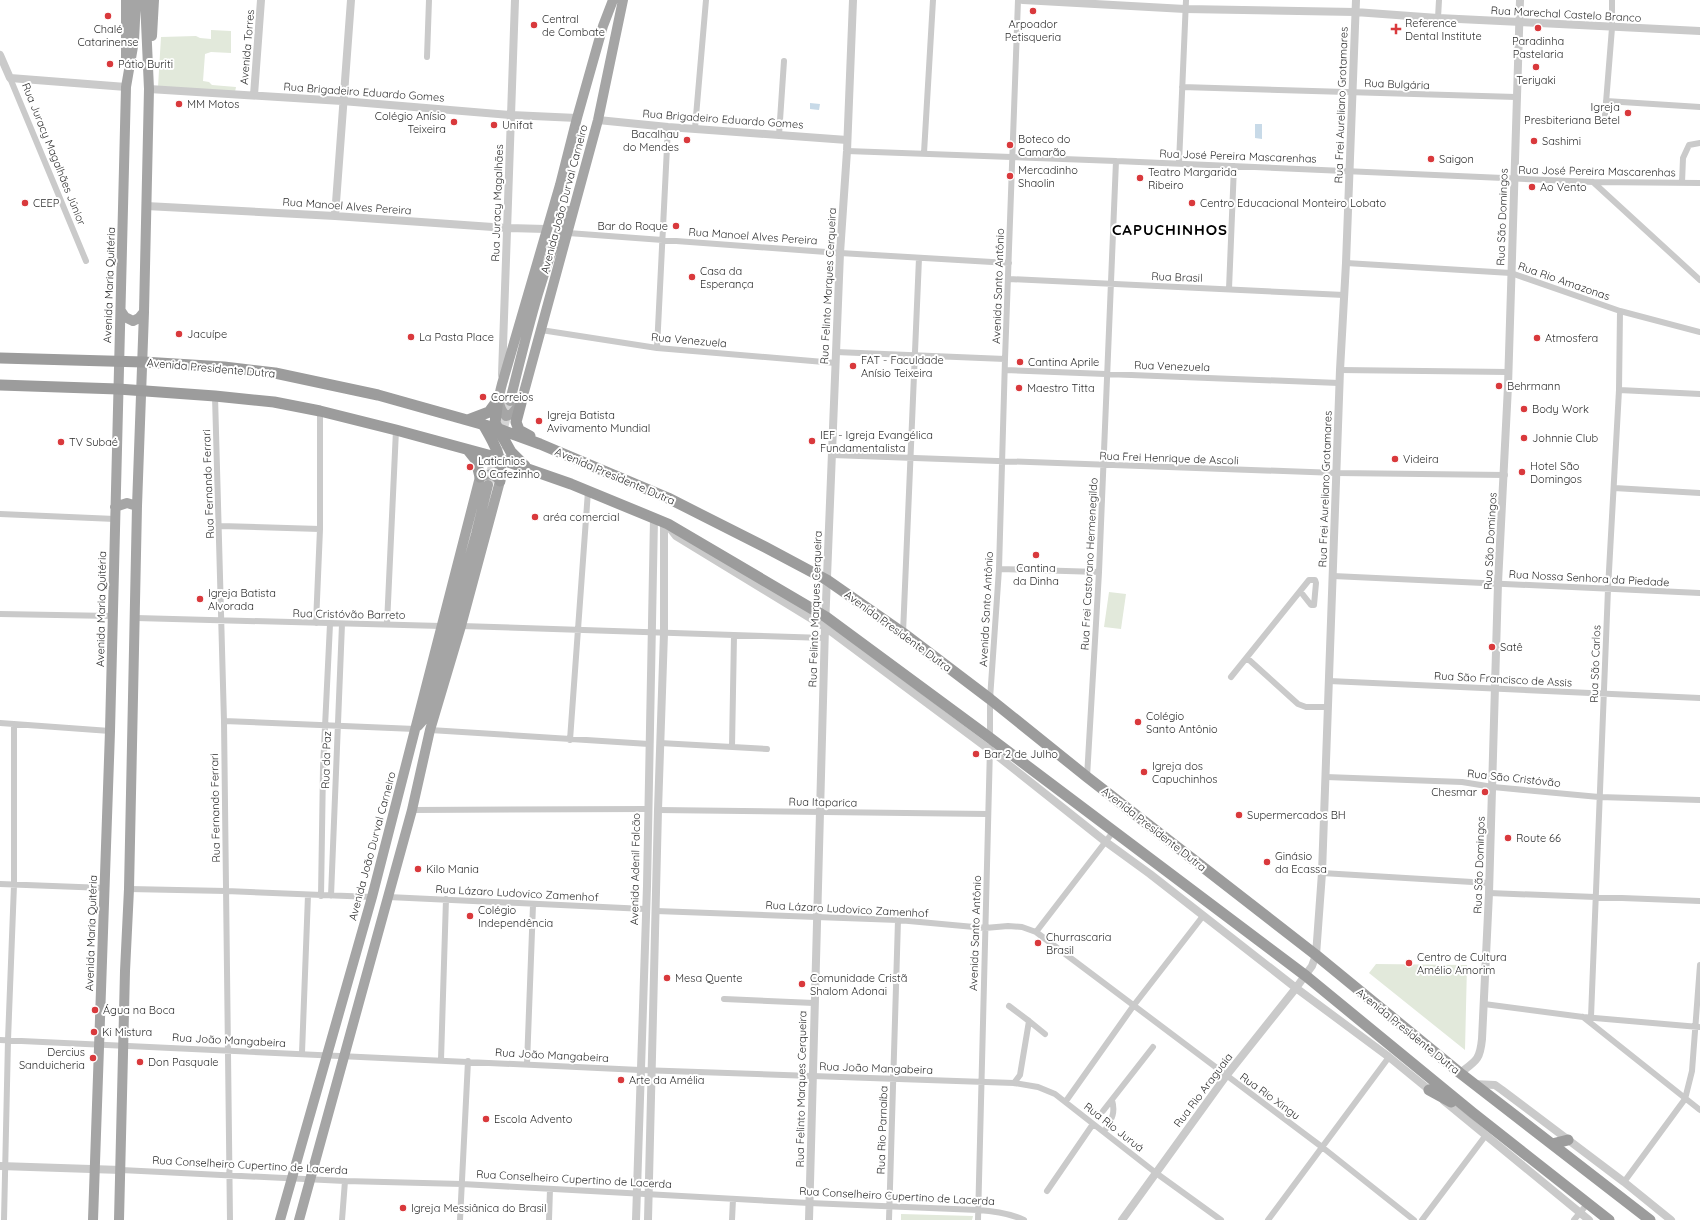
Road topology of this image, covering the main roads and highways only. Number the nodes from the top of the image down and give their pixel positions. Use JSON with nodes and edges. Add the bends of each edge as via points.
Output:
{"nodes":[{"id":1,"x":126,"y":0,"type":"edge"},
{"id":2,"x":136,"y":0,"type":"edge"},
{"id":3,"x":145,"y":0,"type":"edge"},
{"id":4,"x":154,"y":0,"type":"edge"},
{"id":5,"x":607,"y":0,"type":"edge"},
{"id":6,"x":612,"y":0,"type":"edge"},
{"id":7,"x":623,"y":0,"type":"edge"},
{"id":8,"x":627,"y":0,"type":"edge"},
{"id":9,"x":620,"y":21,"type":"junction"},
{"id":10,"x":603,"y":26,"type":"junction"},
{"id":11,"x":126,"y":85,"type":"junction"},
{"id":12,"x":150,"y":88,"type":"junction"},
{"id":13,"x":558,"y":192,"type":"junction"},
{"id":14,"x":576,"y":195,"type":"junction"},
{"id":15,"x":550,"y":256,"type":"junction"},
{"id":16,"x":121,"y":311,"type":"junction"},
{"id":17,"x":144,"y":312,"type":"junction"},
{"id":18,"x":0,"y":358,"type":"edge"},
{"id":19,"x":119,"y":362,"type":"junction"},
{"id":20,"x":143,"y":362,"type":"junction"},
{"id":21,"x":0,"y":385,"type":"edge"},
{"id":22,"x":118,"y":389,"type":"junction"},
{"id":23,"x":141,"y":390,"type":"junction"},
{"id":24,"x":498,"y":399,"type":"junction"},
{"id":25,"x":515,"y":402,"type":"junction"},
{"id":26,"x":468,"y":420,"type":"junction"},
{"id":27,"x":484,"y":426,"type":"junction"},
{"id":28,"x":499,"y":429,"type":"junction"},
{"id":29,"x":540,"y":444,"type":"junction"},
{"id":30,"x":468,"y":450,"type":"junction"},
{"id":31,"x":500,"y":459,"type":"junction"},
{"id":32,"x":527,"y":469,"type":"junction"},
{"id":33,"x":480,"y":477,"type":"junction"},
{"id":34,"x":500,"y":481,"type":"junction"},
{"id":35,"x":488,"y":485,"type":"tunnel mouth"},
{"id":36,"x":137,"y":506,"type":"junction"},
{"id":37,"x":115,"y":507,"type":"junction"},
{"id":38,"x":426,"y":717,"type":"junction"},
{"id":39,"x":416,"y":729,"type":"junction"},
{"id":40,"x":430,"y":730,"type":"junction"},
{"id":41,"x":1429,"y":1090,"type":"road end"},
{"id":42,"x":1473,"y":1113,"type":"junction"},
{"id":43,"x":1568,"y":1140,"type":"road end"},
{"id":44,"x":1552,"y":1144,"type":"junction"},
{"id":45,"x":93,"y":1220,"type":"edge"},
{"id":46,"x":119,"y":1220,"type":"edge"},
{"id":47,"x":280,"y":1220,"type":"edge"},
{"id":48,"x":299,"y":1220,"type":"edge"},
{"id":49,"x":1609,"y":1220,"type":"edge"},
{"id":50,"x":1650,"y":1220,"type":"edge"}],
"edges":[{"from":1,"to":11,"type":"main road"},
{"from":2,"to":11,"type":"main road","name":"Avenida Maria Quitéria","via":[[134,41]]},
{"from":3,"to":12,"type":"main road"},
{"from":4,"to":12,"type":"main road"},
{"from":5,"to":10,"type":"main road"},
{"from":6,"to":10,"type":"main road","name":"Avenida João Durval Carneiro"},
{"from":7,"to":9,"type":"main road","name":"Avenida João Durval Carneiro"},
{"from":8,"to":9,"type":"main road"},
{"from":9,"to":14,"type":"main road","name":"Avenida João Durval Carneiro","via":[[598,120]]},
{"from":10,"to":13,"type":"main road","name":"Avenida João Durval Carneiro"},
{"from":11,"to":16,"type":"main road","name":"Avenida Maria Quitéria"},
{"from":12,"to":17,"type":"main road"},
{"from":13,"to":15,"type":"main road"},
{"from":13,"to":24,"type":"main road","name":"Avenida João Durval Carneiro"},
{"from":14,"to":15,"type":"main road"},
{"from":14,"to":25,"type":"main road","name":"Avenida João Durval Carneiro","via":[[541,330]]},
{"from":15,"to":25,"type":"main road","via":[[537,298]]},
{"from":16,"to":17,"type":"main road","via":[[125,317],[133,321]]},
{"from":16,"to":19,"type":"main road","name":"Avenida Maria Quitéria"},
{"from":17,"to":20,"type":"main road"},
{"from":18,"to":19,"type":"highway","name":"Avenida Presidente Dutra"},
{"from":19,"to":20,"type":"highway","name":"Avenida Presidente Dutra"},
{"from":19,"to":22,"type":"main road","name":"Avenida Maria Quitéria"},
{"from":20,"to":23,"type":"main road"},
{"from":20,"to":26,"type":"highway","name":"Avenida Presidente Dutra","via":[[275,373],[378,395]]},
{"from":21,"to":22,"type":"highway","name":"Avenida Presidente Dutra"},
{"from":22,"to":23,"type":"highway","name":"Avenida Presidente Dutra"},
{"from":22,"to":37,"type":"main road","name":"Avenida Maria Quitéria"},
{"from":23,"to":30,"type":"highway","name":"Avenida Presidente Dutra","via":[[274,402],[320,411]]},
{"from":23,"to":36,"type":"main road"},
{"from":24,"to":25,"type":"main road","via":[[506,416],[512,414]]},
{"from":24,"to":26,"type":"highway","via":[[489,412]]},
{"from":24,"to":28,"type":"highway","via":[[495,423]]},
{"from":25,"to":29,"type":"highway","via":[[519,430]]},
{"from":26,"to":27,"type":"highway","name":"Avenida Presidente Dutra"},
{"from":27,"to":28,"type":"highway","name":"Avenida Presidente Dutra"},
{"from":27,"to":31,"type":"highway"},
{"from":28,"to":29,"type":"highway","name":"Avenida Presidente Dutra"},
{"from":28,"to":32,"type":"highway","via":[[511,452]]},
{"from":29,"to":44,"type":"highway","name":"Avenida Presidente Dutra","via":[[668,498],[827,580],[903,633],[990,699],[1316,955],[1473,1084]]},
{"from":30,"to":31,"type":"highway","name":"Avenida Presidente Dutra"},
{"from":30,"to":33,"type":"highway","via":[[476,460]]},
{"from":31,"to":32,"type":"highway","name":"Avenida Presidente Dutra"},
{"from":31,"to":34,"type":"highway"},
{"from":32,"to":34,"type":"highway","via":[[510,474]]},
{"from":32,"to":42,"type":"highway","name":"Avenida Presidente Dutra","via":[[662,522],[825,622],[990,738],[1306,976]]},
{"from":33,"to":34,"type":"main road","via":[[490,474]]},
{"from":33,"to":39,"type":"main road","name":"Avenida João Durval Carneiro"},
{"from":34,"to":40,"type":"main road"},
{"from":35,"to":38,"type":"main road"},
{"from":36,"to":37,"type":"main road","via":[[127,503]]},
{"from":36,"to":46,"type":"main road","via":[[130,889],[125,971]]},
{"from":37,"to":45,"type":"main road","name":"Avenida Maria Quitéria"},
{"from":38,"to":39,"type":"main road"},
{"from":38,"to":40,"type":"main road"},
{"from":39,"to":47,"type":"main road","name":"Avenida João Durval Carneiro","via":[[372,897]]},
{"from":40,"to":48,"type":"main road","via":[[412,810]]},
{"from":41,"to":42,"type":"highway"},
{"from":42,"to":49,"type":"highway","name":"Avenida Presidente Dutra"},
{"from":43,"to":44,"type":"highway"},
{"from":44,"to":50,"type":"highway","name":"Avenida Presidente Dutra"}]}
